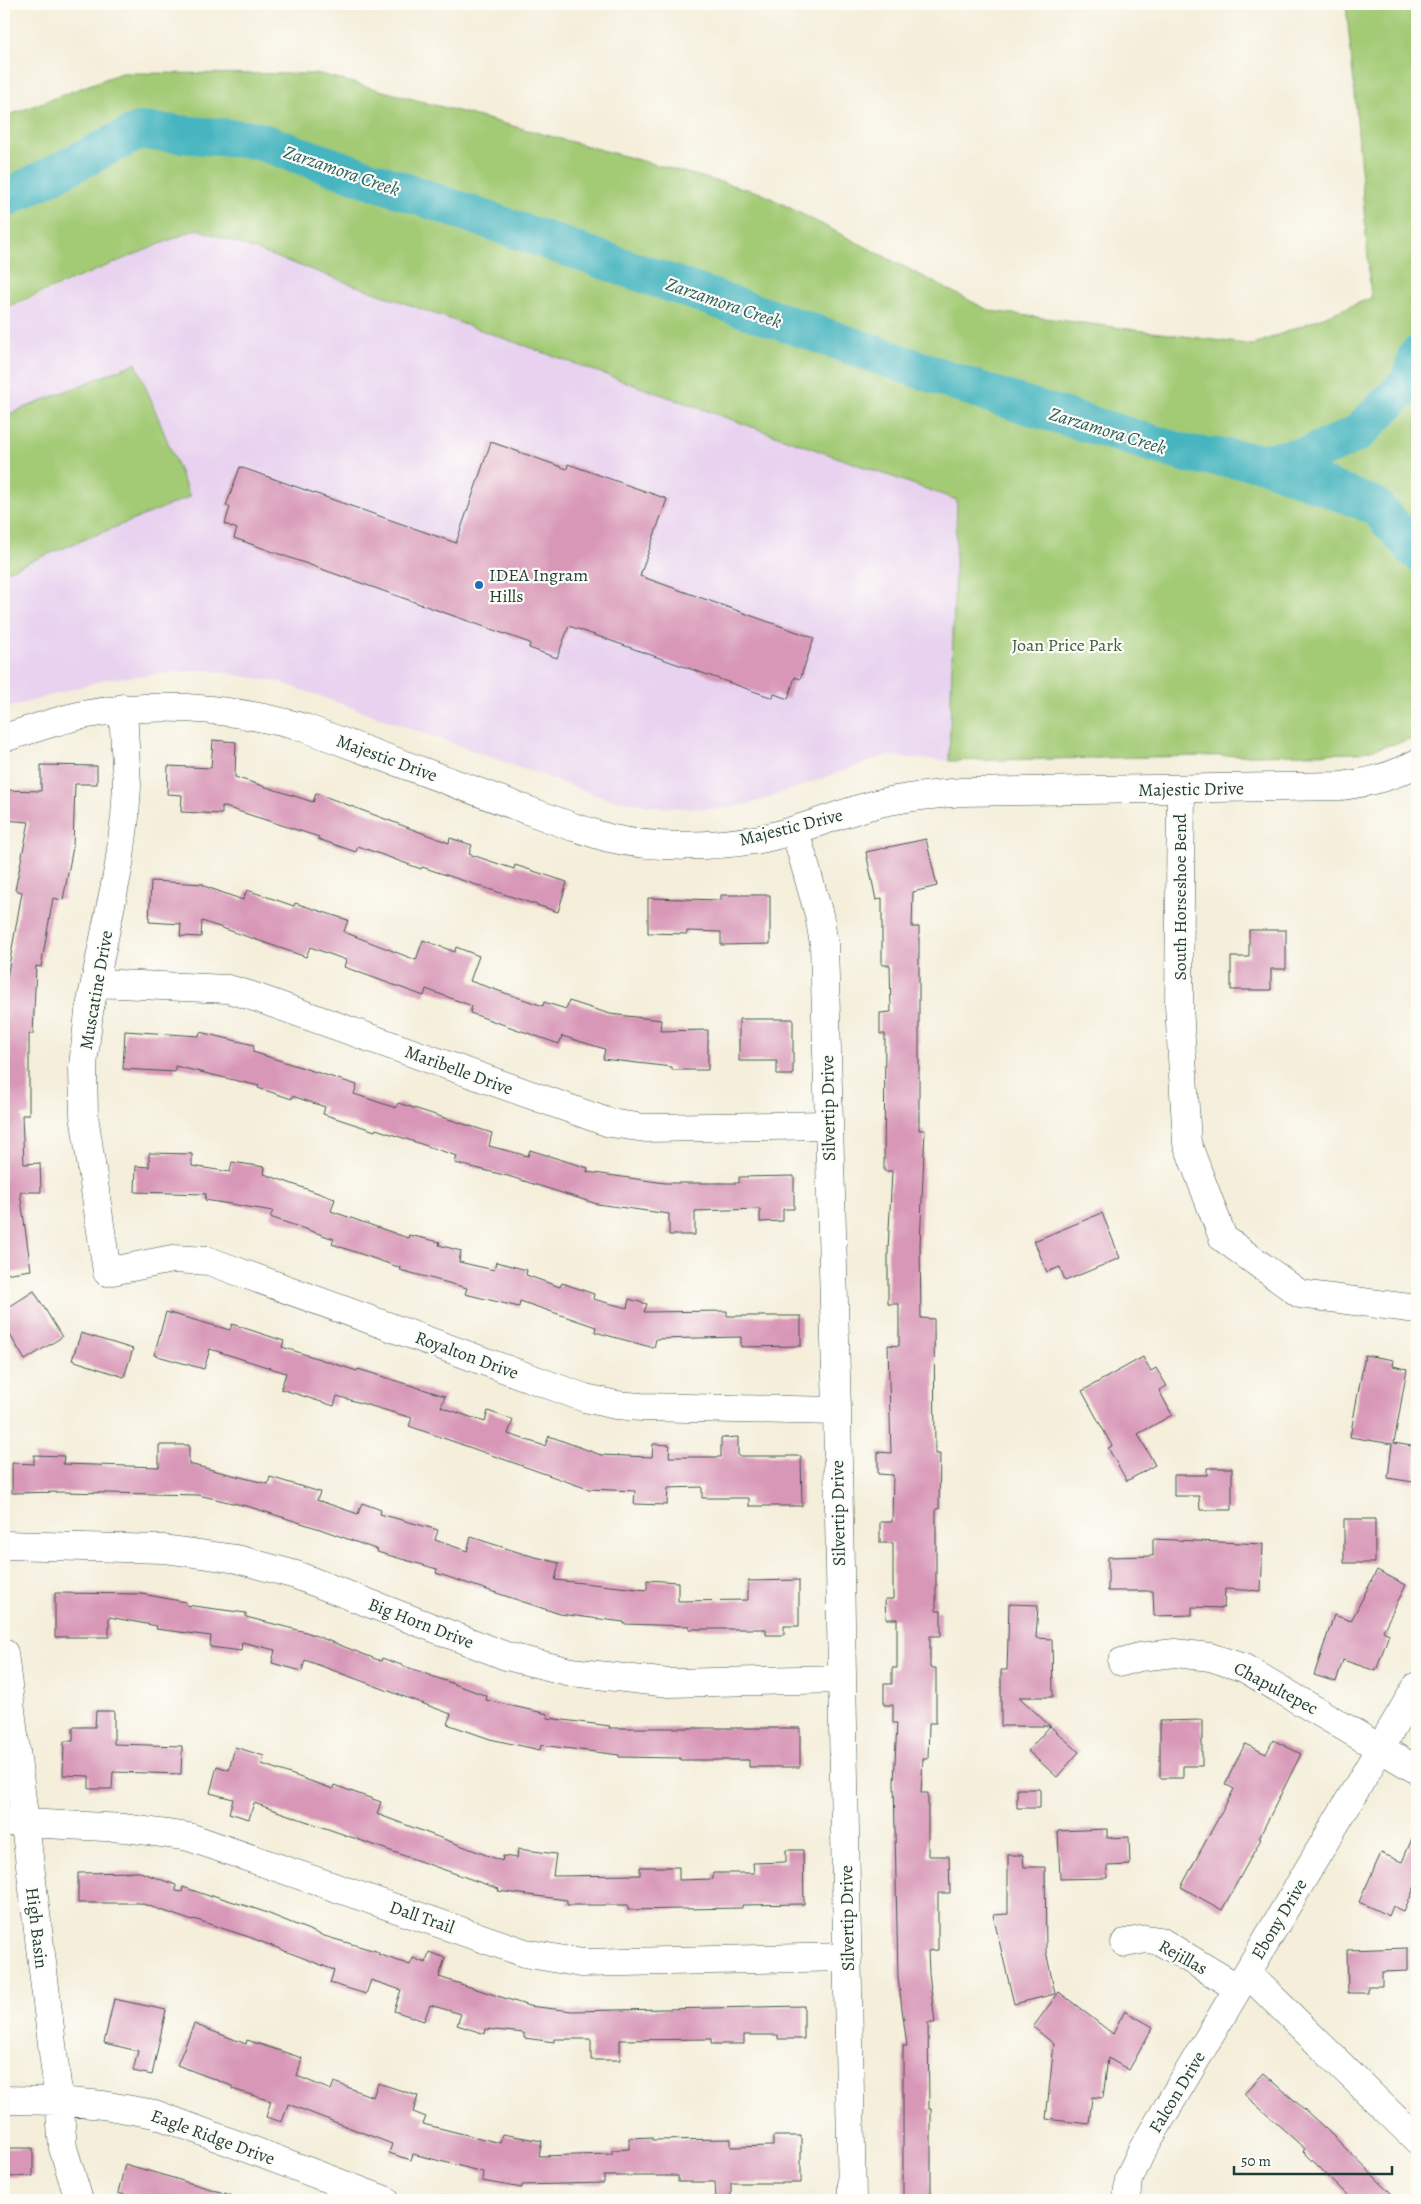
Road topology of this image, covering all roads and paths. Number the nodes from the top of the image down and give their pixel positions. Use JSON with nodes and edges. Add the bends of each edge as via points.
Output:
{"nodes":[{"id":1,"x":123,"y":708,"type":"junction"},
{"id":2,"x":4,"y":738,"type":"edge"},
{"id":3,"x":1417,"y":763,"type":"edge"},
{"id":4,"x":1180,"y":789,"type":"junction"},
{"id":5,"x":795,"y":830,"type":"junction"},
{"id":6,"x":95,"y":983,"type":"junction"},
{"id":7,"x":828,"y":1125,"type":"junction"},
{"id":8,"x":106,"y":1272,"type":"joint"},
{"id":9,"x":1417,"y":1309,"type":"edge"},
{"id":10,"x":837,"y":1410,"type":"junction"},
{"id":11,"x":4,"y":1545,"type":"edge"},
{"id":12,"x":4,"y":1653,"type":"edge"},
{"id":13,"x":1122,"y":1662,"type":"dead end"},
{"id":14,"x":841,"y":1680,"type":"junction"},
{"id":15,"x":1417,"y":1686,"type":"edge"},
{"id":16,"x":1381,"y":1748,"type":"junction"},
{"id":17,"x":1417,"y":1770,"type":"edge"},
{"id":18,"x":14,"y":1822,"type":"edge"},
{"id":19,"x":1125,"y":1943,"type":"dead end"},
{"id":20,"x":848,"y":1957,"type":"junction"},
{"id":21,"x":1243,"y":1980,"type":"junction"},
{"id":22,"x":4,"y":2100,"type":"edge"},
{"id":23,"x":59,"y":2101,"type":"junction"},
{"id":24,"x":1417,"y":2140,"type":"edge"},
{"id":25,"x":79,"y":2200,"type":"edge"},
{"id":26,"x":385,"y":2200,"type":"edge"},
{"id":27,"x":852,"y":2200,"type":"edge"},
{"id":28,"x":1127,"y":2200,"type":"edge"}],
"edges":[{"from":1,"to":2,"type":"street","name":"Majestic Drive","via":[[85,714]]},
{"from":1,"to":5,"type":"street","name":"Majestic Drive","via":[[215,709],[273,719],[610,838],[650,843],[722,844]]},
{"from":1,"to":6,"type":"street","name":"Muscatine Drive","via":[[127,786],[125,817],[119,865]]},
{"from":3,"to":4,"type":"street","name":"Majestic Drive","via":[[1386,778],[1341,786]]},
{"from":4,"to":5,"type":"street","name":"Majestic Drive","via":[[962,792],[918,796],[875,804]]},
{"from":4,"to":9,"type":"street","name":"South Horseshoe Bend","via":[[1179,1005],[1186,1144],[1223,1238],[1300,1294]]},
{"from":5,"to":7,"type":"street","name":"Silvertip Drive","via":[[819,914],[824,944]]},
{"from":6,"to":7,"type":"street","name":"Maribelle Drive","via":[[228,989],[610,1123],[645,1128]]},
{"from":6,"to":8,"type":"street","name":"Muscatine Drive","via":[[84,1043],[84,1115]]},
{"from":7,"to":10,"type":"street","name":"Silvertip Drive"},
{"from":8,"to":10,"type":"street","name":"Royalton Drive","via":[[172,1258],[209,1261],[585,1398],[616,1405]]},
{"from":10,"to":14,"type":"street","name":"Silvertip Drive"},
{"from":11,"to":14,"type":"street","name":"Big Horn Drive","via":[[164,1549],[237,1559],[296,1575],[506,1656],[571,1672],[669,1683]]},
{"from":12,"to":18,"type":"street","name":"High Basin"},
{"from":13,"to":16,"type":"street","name":"Chapultepec","via":[[1175,1653],[1210,1657],[1244,1668]]},
{"from":14,"to":20,"type":"street","name":"Silvertip Drive"},
{"from":15,"to":16,"type":"street","name":"Ebony Drive"},
{"from":16,"to":17,"type":"street","name":"Chapultepec"},
{"from":16,"to":21,"type":"street","name":"Ebony Drive"},
{"from":18,"to":20,"type":"street","name":"Dall Trail","via":[[125,1828],[189,1837],[525,1953],[549,1958],[581,1963]]},
{"from":18,"to":23,"type":"street","name":"High Basin"},
{"from":19,"to":21,"type":"street","name":"Rejillas","via":[[1146,1939],[1160,1942]]},
{"from":20,"to":27,"type":"street","name":"Silvertip Drive"},
{"from":21,"to":24,"type":"street","name":"Ebony Drive"},
{"from":21,"to":28,"type":"street","name":"Falcon Drive","via":[[1141,2152],[1129,2179]]},
{"from":22,"to":23,"type":"street","name":"Eagle Ridge Drive"},
{"from":23,"to":25,"type":"street","name":"High Basin","via":[[63,2148]]},
{"from":23,"to":26,"type":"street","name":"Eagle Ridge Drive","via":[[155,2114]]}]}
